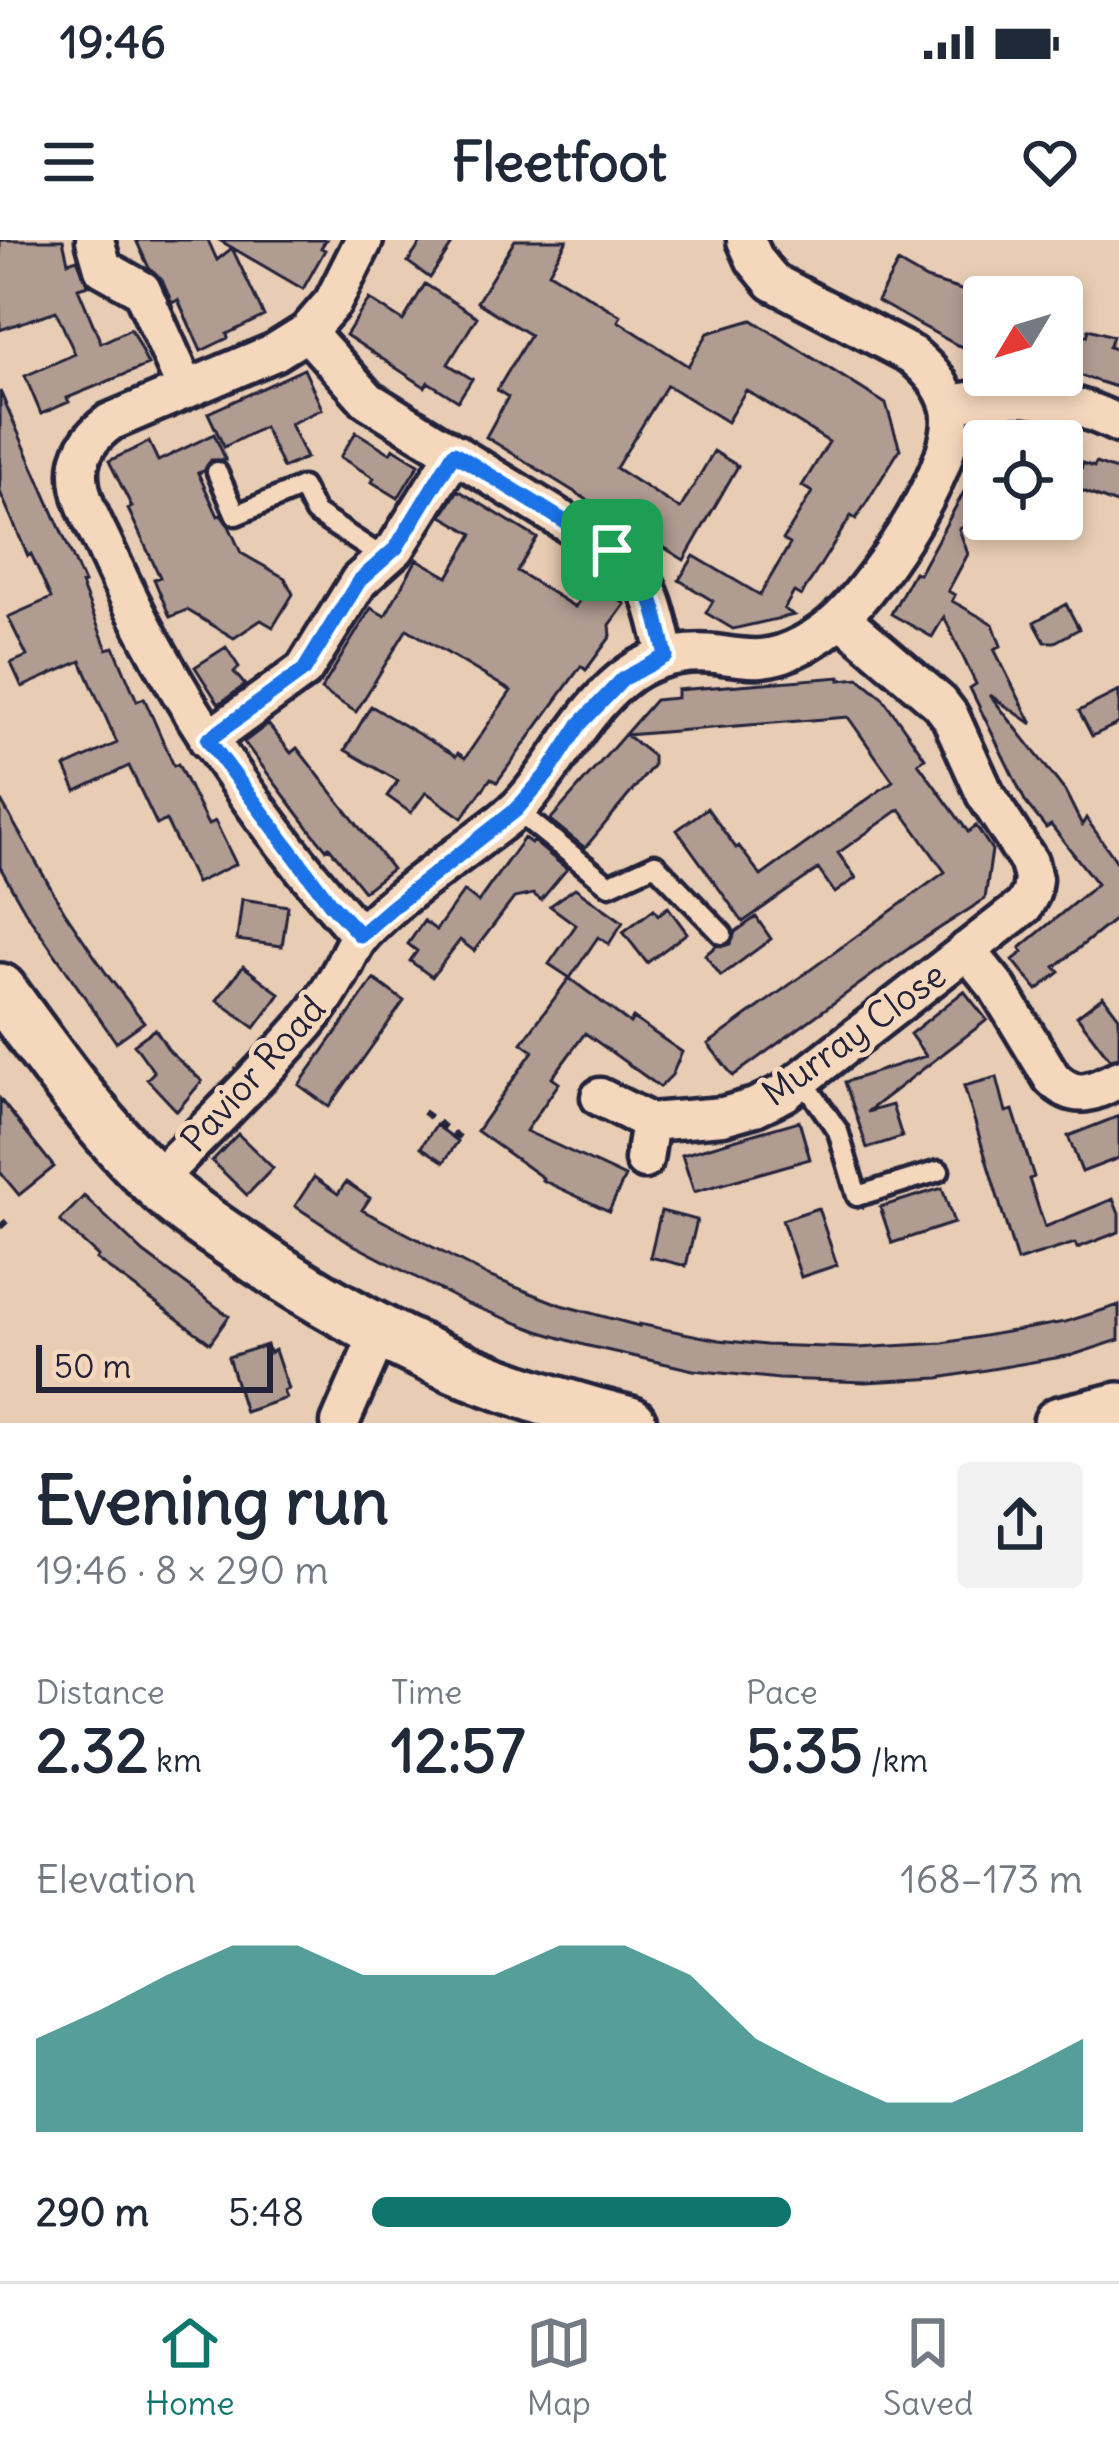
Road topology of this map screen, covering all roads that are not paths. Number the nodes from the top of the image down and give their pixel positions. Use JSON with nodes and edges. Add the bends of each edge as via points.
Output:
{"nodes":[{"id":1,"x":94,"y":240,"type":"edge"},
{"id":2,"x":364,"y":240,"type":"edge"},
{"id":3,"x":746,"y":240,"type":"edge"},
{"id":4,"x":307,"y":332,"type":"junction"},
{"id":5,"x":186,"y":389,"type":"junction"},
{"id":6,"x":950,"y":405,"type":"junction"},
{"id":7,"x":1119,"y":424,"type":"edge"},
{"id":8,"x":454,"y":453,"type":"junction"},
{"id":9,"x":217,"y":472,"type":"dead end"},
{"id":10,"x":385,"y":559,"type":"junction"},
{"id":11,"x":841,"y":618,"type":"junction"},
{"id":12,"x":666,"y":656,"type":"junction"},
{"id":13,"x":208,"y":740,"type":"junction"},
{"id":14,"x":516,"y":810,"type":"junction"},
{"id":15,"x":722,"y":934,"type":"dead end"},
{"id":16,"x":360,"y":935,"type":"junction"},
{"id":17,"x":967,"y":950,"type":"junction"},
{"id":18,"x":0,"y":990,"type":"edge"},
{"id":19,"x":1119,"y":1078,"type":"edge"},
{"id":20,"x":802,"y":1079,"type":"junction"},
{"id":21,"x":600,"y":1097,"type":"dead end"},
{"id":22,"x":650,"y":1122,"type":"junction"},
{"id":23,"x":644,"y":1160,"type":"dead end"},
{"id":24,"x":939,"y":1172,"type":"dead end"},
{"id":25,"x":154,"y":1181,"type":"junction"},
{"id":26,"x":379,"y":1333,"type":"junction"},
{"id":27,"x":1119,"y":1408,"type":"edge"},
{"id":28,"x":340,"y":1423,"type":"edge"},
{"id":29,"x":629,"y":1423,"type":"edge"},
{"id":30,"x":1060,"y":1423,"type":"edge"}],
"edges":[{"from":1,"to":5,"type":"street","via":[[103,268],[142,290]]},
{"from":2,"to":4,"type":"street","via":[[333,302]]},
{"from":3,"to":6,"type":"street","via":[[773,282],[912,355]]},
{"from":4,"to":5,"type":"street"},
{"from":4,"to":8,"type":"street","via":[[368,400]]},
{"from":5,"to":13,"type":"street","via":[[110,422],[94,434],[78,469],[118,577]]},
{"from":6,"to":7,"type":"street","via":[[1010,396],[1052,400]]},
{"from":6,"to":11,"type":"street","via":[[951,433],[933,485]]},
{"from":8,"to":10,"type":"street"},
{"from":8,"to":12,"type":"street","via":[[630,562],[645,579]]},
{"from":9,"to":10,"type":"lane","via":[[236,515],[302,487],[315,513]]},
{"from":10,"to":13,"type":"street","via":[[359,581],[304,670]]},
{"from":11,"to":12,"type":"street","via":[[778,655]]},
{"from":11,"to":17,"type":"street","name":"Murray Close","via":[[940,703],[1029,862],[1024,906]]},
{"from":12,"to":14,"type":"street","name":"Pavior Road","via":[[623,679]]},
{"from":13,"to":16,"type":"street"},
{"from":14,"to":15,"type":"lane","via":[[609,885],[655,864]]},
{"from":14,"to":16,"type":"street","name":"Pavior Road"},
{"from":16,"to":25,"type":"street","name":"Pavior Road","via":[[308,1022]]},
{"from":17,"to":19,"type":"street","via":[[1063,1089],[1094,1091]]},
{"from":17,"to":20,"type":"street","name":"Murray Close"},
{"from":18,"to":25,"type":"street","via":[[105,1130]]},
{"from":20,"to":22,"type":"street","name":"Murray Close","via":[[723,1116]]},
{"from":20,"to":24,"type":"lane","via":[[838,1131],[857,1196]]},
{"from":21,"to":22,"type":"street"},
{"from":22,"to":23,"type":"street"},
{"from":25,"to":26,"type":"street"},
{"from":26,"to":28,"type":"street"},
{"from":26,"to":29,"type":"street","via":[[514,1391]]},
{"from":27,"to":30,"type":"street"}]}
